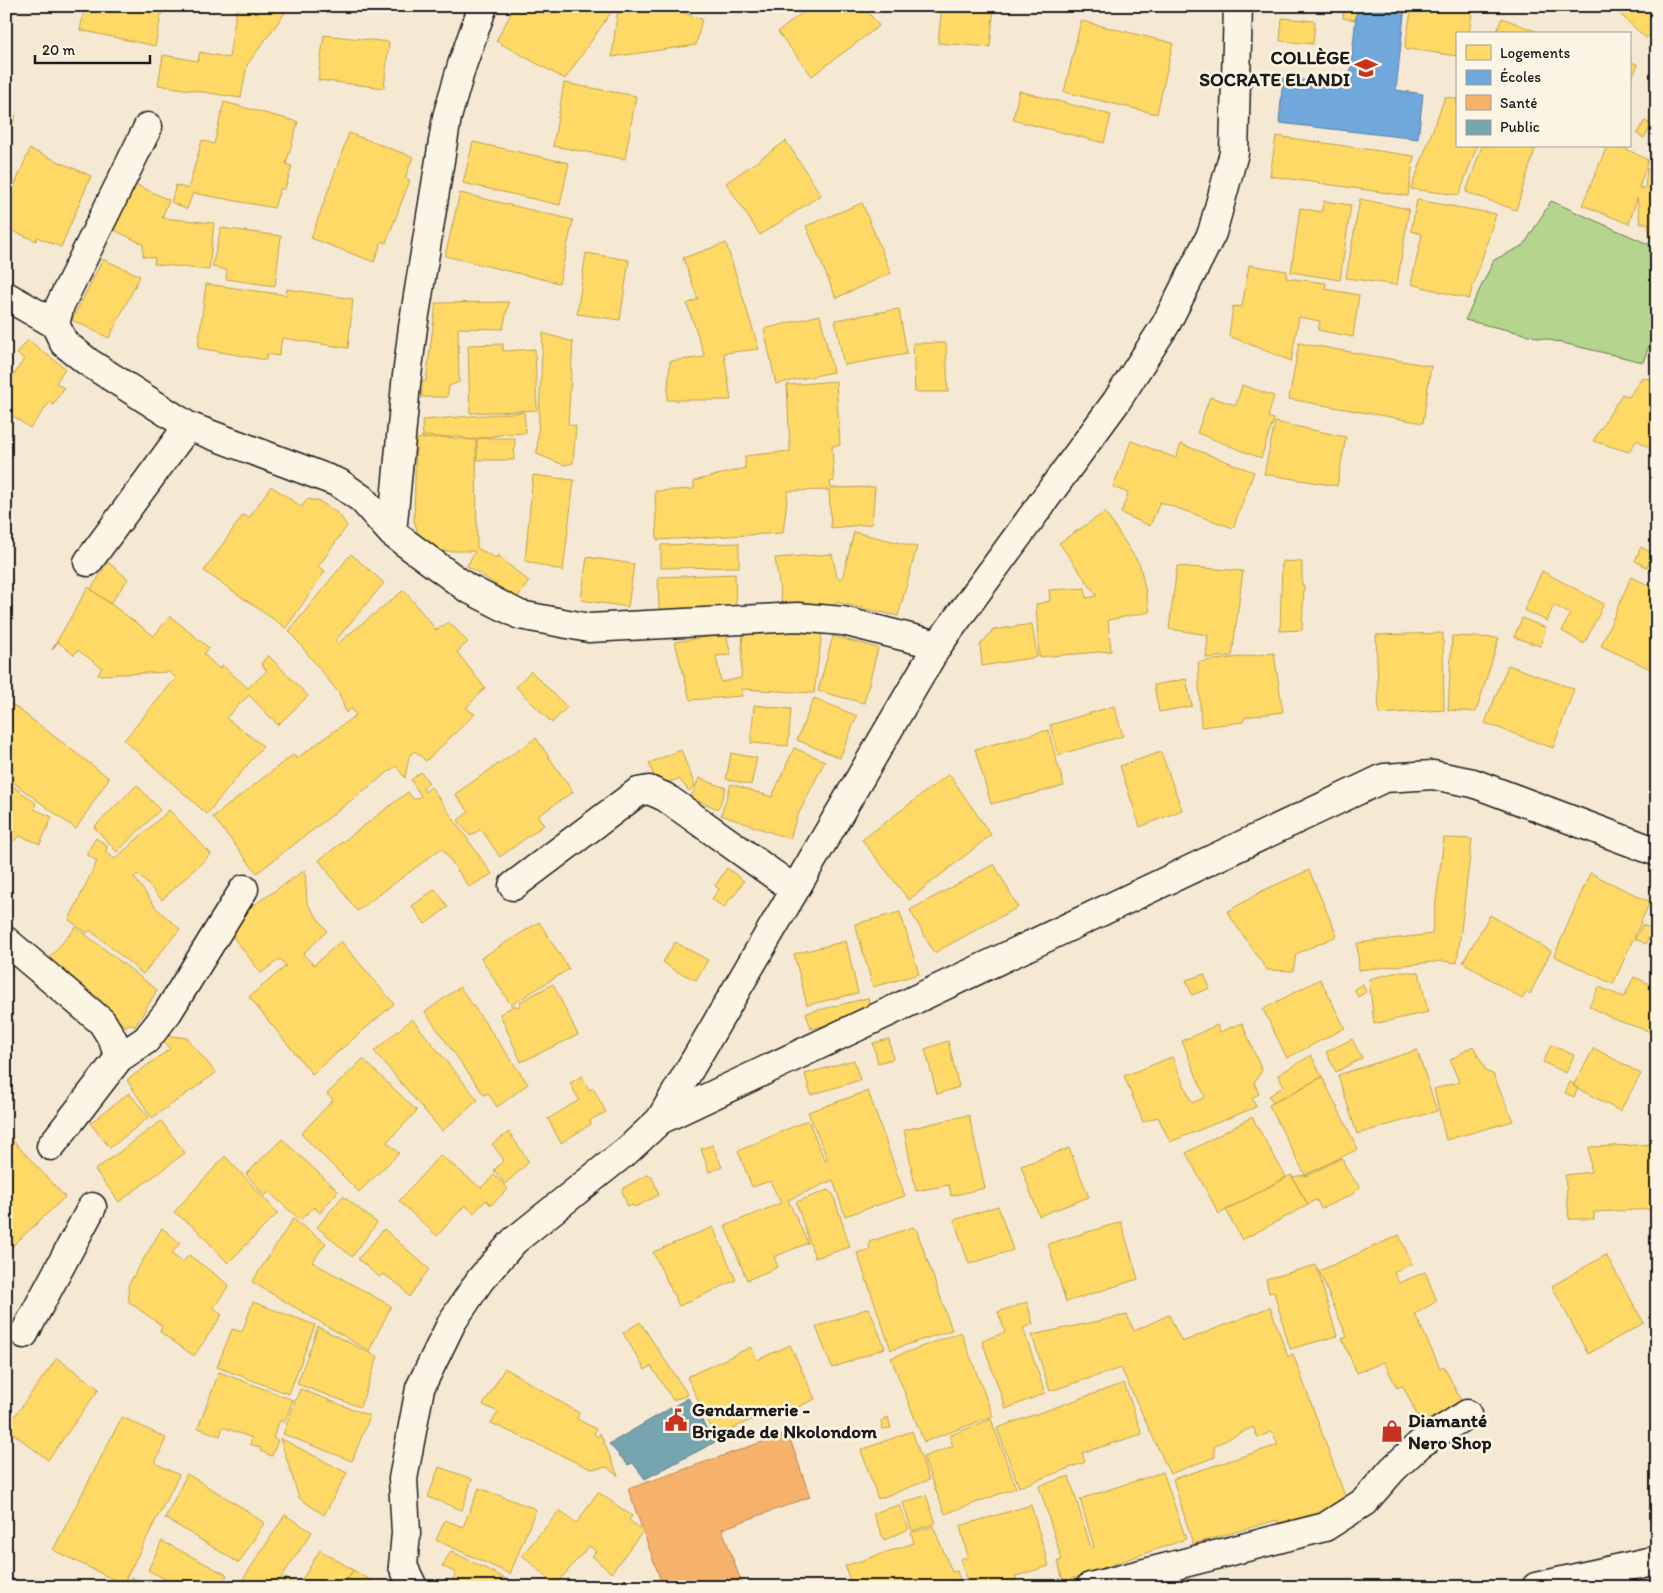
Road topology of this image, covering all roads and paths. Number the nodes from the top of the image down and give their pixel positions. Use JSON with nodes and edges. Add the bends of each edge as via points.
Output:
{"nodes":[{"id":1,"x":483,"y":6,"type":"edge"},
{"id":2,"x":1238,"y":6,"type":"edge"},
{"id":3,"x":148,"y":127,"type":"dead end"},
{"id":4,"x":6,"y":296,"type":"edge"},
{"id":5,"x":55,"y":324,"type":"junction"},
{"id":6,"x":188,"y":426,"type":"junction"},
{"id":7,"x":392,"y":533,"type":"junction"},
{"id":8,"x":88,"y":562,"type":"dead end"},
{"id":9,"x":938,"y":645,"type":"junction"},
{"id":10,"x":1657,"y":852,"type":"edge"},
{"id":11,"x":513,"y":886,"type":"dead end"},
{"id":12,"x":244,"y":888,"type":"dead end"},
{"id":13,"x":794,"y":889,"type":"junction"},
{"id":14,"x":6,"y":941,"type":"edge"},
{"id":15,"x":119,"y":1058,"type":"junction"},
{"id":16,"x":660,"y":1120,"type":"junction"},
{"id":17,"x":51,"y":1146,"type":"dead end"},
{"id":18,"x":92,"y":1207,"type":"dead end"},
{"id":19,"x":24,"y":1334,"type":"dead end"},
{"id":20,"x":1466,"y":1414,"type":"dead end"},
{"id":21,"x":1657,"y":1560,"type":"edge"},
{"id":22,"x":412,"y":1587,"type":"edge"},
{"id":23,"x":1090,"y":1587,"type":"edge"},
{"id":24,"x":1536,"y":1587,"type":"edge"}],
"edges":[{"from":1,"to":7,"type":"main road","via":[[447,117],[413,327]]},
{"from":2,"to":9,"type":"main road","via":[[1234,153],[1212,233],[1166,324],[1116,402]]},
{"from":3,"to":5,"type":"main road","via":[[60,305]]},
{"from":4,"to":5,"type":"main road"},
{"from":5,"to":6,"type":"main road","via":[[64,343],[88,362]]},
{"from":6,"to":7,"type":"main road","via":[[339,483],[362,499]]},
{"from":6,"to":8,"type":"main road"},
{"from":7,"to":9,"type":"main road","via":[[467,588],[520,615],[589,628],[797,617],[843,620]]},
{"from":9,"to":13,"type":"main road"},
{"from":10,"to":16,"type":"main road","via":[[1473,783],[1433,776],[1384,778]]},
{"from":11,"to":13,"type":"main road","via":[[638,792],[649,790],[665,797]]},
{"from":12,"to":15,"type":"main road","via":[[168,1012],[146,1040]]},
{"from":13,"to":16,"type":"main road"},
{"from":14,"to":15,"type":"main road","via":[[102,1022]]},
{"from":15,"to":17,"type":"main road"},
{"from":16,"to":22,"type":"main road","via":[[629,1149],[514,1241],[480,1280],[452,1322],[420,1388],[403,1479],[406,1534],[403,1566]]},
{"from":18,"to":19,"type":"main road"},
{"from":20,"to":23,"type":"main road","via":[[1420,1444],[1364,1502],[1325,1527]]},
{"from":21,"to":24,"type":"main road"}]}
